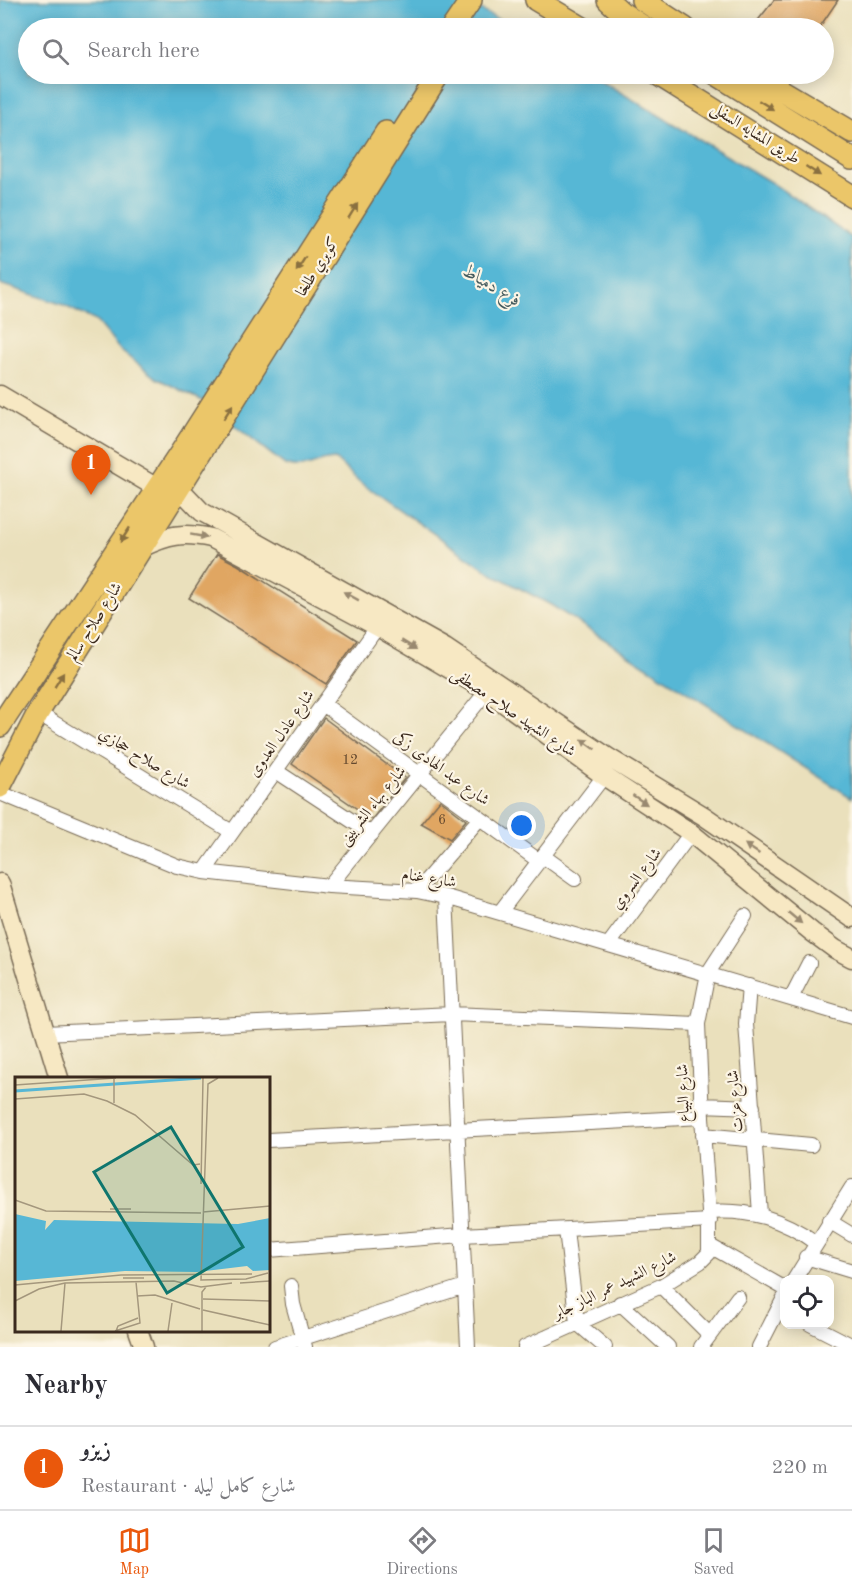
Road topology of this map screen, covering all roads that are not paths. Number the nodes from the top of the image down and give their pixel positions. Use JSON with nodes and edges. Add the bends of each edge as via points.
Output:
{"nodes":[{"id":1,"x":471,"y":0,"type":"edge"},
{"id":2,"x":485,"y":0,"type":"edge"},
{"id":3,"x":536,"y":0,"type":"edge"},
{"id":4,"x":608,"y":0,"type":"edge"},
{"id":5,"x":642,"y":0,"type":"edge"},
{"id":6,"x":459,"y":18,"type":"edge"},
{"id":7,"x":474,"y":18,"type":"edge"},
{"id":8,"x":566,"y":18,"type":"edge"},
{"id":9,"x":630,"y":18,"type":"edge"},
{"id":10,"x":670,"y":18,"type":"edge"},
{"id":11,"x":417,"y":84,"type":"edge"},
{"id":12,"x":432,"y":84,"type":"edge"},
{"id":13,"x":673,"y":84,"type":"edge"},
{"id":14,"x":732,"y":84,"type":"edge"},
{"id":15,"x":771,"y":84,"type":"edge"},
{"id":16,"x":852,"y":132,"type":"edge"},
{"id":17,"x":852,"y":159,"type":"edge"},
{"id":18,"x":852,"y":196,"type":"edge"},
{"id":19,"x":0,"y":395,"type":"edge"},
{"id":20,"x":189,"y":456,"type":"junction"},
{"id":21,"x":157,"y":488,"type":"junction"},
{"id":22,"x":180,"y":489,"type":"junction"},
{"id":23,"x":143,"y":547,"type":"junction"},
{"id":24,"x":382,"y":621,"type":"junction"},
{"id":25,"x":487,"y":691,"type":"junction"},
{"id":26,"x":323,"y":704,"type":"junction"},
{"id":27,"x":38,"y":714,"type":"junction"},
{"id":28,"x":0,"y":726,"type":"edge"},
{"id":29,"x":276,"y":771,"type":"junction"},
{"id":30,"x":420,"y":774,"type":"junction"},
{"id":31,"x":604,"y":776,"type":"junction"},
{"id":32,"x":0,"y":787,"type":"edge"},
{"id":33,"x":0,"y":793,"type":"edge"},
{"id":34,"x":480,"y":818,"type":"junction"},
{"id":35,"x":232,"y":832,"type":"junction"},
{"id":36,"x":691,"y":833,"type":"junction"},
{"id":37,"x":372,"y":834,"type":"junction"},
{"id":38,"x":541,"y":858,"type":"junction"},
{"id":39,"x":204,"y":872,"type":"junction"},
{"id":40,"x":575,"y":879,"type":"dead end"},
{"id":41,"x":0,"y":883,"type":"edge"},
{"id":42,"x":329,"y":886,"type":"junction"},
{"id":43,"x":417,"y":891,"type":"junction"},
{"id":44,"x":446,"y":897,"type":"junction"},
{"id":45,"x":500,"y":912,"type":"junction"},
{"id":46,"x":0,"y":916,"type":"edge"},
{"id":47,"x":745,"y":916,"type":"dead end"},
{"id":48,"x":852,"y":918,"type":"edge"},
{"id":49,"x":609,"y":944,"type":"junction"},
{"id":50,"x":852,"y":958,"type":"edge"},
{"id":51,"x":809,"y":963,"type":"dead end"},
{"id":52,"x":708,"y":974,"type":"junction"},
{"id":53,"x":749,"y":986,"type":"junction"},
{"id":54,"x":791,"y":999,"type":"junction"},
{"id":55,"x":452,"y":1014,"type":"junction"},
{"id":56,"x":852,"y":1017,"type":"edge"},
{"id":57,"x":698,"y":1024,"type":"junction"},
{"id":58,"x":45,"y":1033,"type":"junction"},
{"id":59,"x":49,"y":1077,"type":"edge"},
{"id":60,"x":59,"y":1077,"type":"edge"},
{"id":61,"x":753,"y":1107,"type":"junction"},
{"id":62,"x":701,"y":1111,"type":"junction"},
{"id":63,"x":458,"y":1129,"type":"junction"},
{"id":64,"x":703,"y":1135,"type":"junction"},
{"id":65,"x":756,"y":1139,"type":"junction"},
{"id":66,"x":270,"y":1140,"type":"edge"},
{"id":67,"x":812,"y":1144,"type":"dead end"},
{"id":68,"x":852,"y":1187,"type":"edge"},
{"id":69,"x":760,"y":1214,"type":"junction"},
{"id":70,"x":710,"y":1217,"type":"junction"},
{"id":71,"x":829,"y":1221,"type":"junction"},
{"id":72,"x":566,"y":1230,"type":"junction"},
{"id":73,"x":463,"y":1235,"type":"junction"},
{"id":74,"x":852,"y":1235,"type":"edge"},
{"id":75,"x":816,"y":1242,"type":"junction"},
{"id":76,"x":710,"y":1246,"type":"junction"},
{"id":77,"x":270,"y":1250,"type":"edge"},
{"id":78,"x":806,"y":1257,"type":"junction"},
{"id":79,"x":852,"y":1270,"type":"edge"},
{"id":80,"x":797,"y":1275,"type":"edge"},
{"id":81,"x":291,"y":1286,"type":"dead end"},
{"id":82,"x":465,"y":1286,"type":"junction"},
{"id":83,"x":661,"y":1286,"type":"junction"},
{"id":84,"x":780,"y":1286,"type":"edge"},
{"id":85,"x":738,"y":1297,"type":"dead end"},
{"id":86,"x":620,"y":1303,"type":"junction"},
{"id":87,"x":780,"y":1310,"type":"edge"},
{"id":88,"x":577,"y":1323,"type":"junction"},
{"id":89,"x":820,"y":1329,"type":"edge"},
{"id":90,"x":139,"y":1332,"type":"edge"},
{"id":91,"x":710,"y":1335,"type":"junction"},
{"id":92,"x":303,"y":1342,"type":"edge"},
{"id":93,"x":851,"y":1345,"type":"edge"},
{"id":94,"x":530,"y":1346,"type":"edge"},
{"id":95,"x":144,"y":1347,"type":"edge"},
{"id":96,"x":275,"y":1347,"type":"edge"},
{"id":97,"x":468,"y":1347,"type":"edge"},
{"id":98,"x":605,"y":1347,"type":"edge"},
{"id":99,"x":668,"y":1347,"type":"edge"},
{"id":100,"x":701,"y":1347,"type":"edge"},
{"id":101,"x":759,"y":1347,"type":"edge"}],
"edges":[{"from":1,"to":6,"type":"main road"},
{"from":2,"to":7,"type":"main road"},
{"from":3,"to":8,"type":"main road"},
{"from":4,"to":9,"type":"main road"},
{"from":5,"to":10,"type":"main road"},
{"from":11,"to":20,"type":"main road","name":"كوبري طلخا","one_way":true},
{"from":20,"to":12,"type":"main road","name":"كوبري طلخا","one_way":true},
{"from":13,"to":18,"type":"main road","name":"طريق المشايه السفلى","one_way":true},
{"from":14,"to":17,"type":"main road","one_way":true},
{"from":15,"to":16,"type":"main road"},
{"from":19,"to":21,"type":"main road"},
{"from":20,"to":21,"type":"main road","name":"شارع صلاح سالم"},
{"from":20,"to":22,"type":"main road","name":"شارع صلاح سالم"},
{"from":21,"to":28,"type":"main road","name":"شارع صلاح سالم","one_way":true},
{"from":22,"to":23,"type":"main road","name":"شارع صلاح سالم"},
{"from":24,"to":22,"type":"main road","name":"شارع الشهيد صلاح مصطفى","one_way":true,"via":[[202,512]]},
{"from":23,"to":24,"type":"main road","name":"شارع الشهيد صلاح مصطفى","one_way":true,"via":[[174,535],[211,538]]},
{"from":27,"to":23,"type":"main road","name":"شارع صلاح سالم","one_way":true},
{"from":24,"to":25,"type":"main road","name":"شارع الشهيد صلاح مصطفى","one_way":true},
{"from":24,"to":26,"type":"street","name":"شارع عادل العدوى"},
{"from":48,"to":24,"type":"main road","name":"شارع الشهيد صلاح مصطفى","one_way":true,"via":[[704,816],[609,758],[445,648]]},
{"from":25,"to":30,"type":"street","name":"شارع بهاء الشربينى"},
{"from":25,"to":31,"type":"main road","name":"شارع الشهيد صلاح مصطفى"},
{"from":26,"to":29,"type":"street","name":"شارع عادل العدوى"},
{"from":26,"to":30,"type":"street","name":"شارع عبد الهادى زكى"},
{"from":27,"to":32,"type":"main road","name":"شارع صلاح سالم"},
{"from":27,"to":35,"type":"street","name":"شارع صلاح حجازي"},
{"from":29,"to":35,"type":"street","name":"شارع عادل العدوى"},
{"from":29,"to":37,"type":"street"},
{"from":30,"to":34,"type":"street","name":"شارع عبد الهادى زكى"},
{"from":30,"to":37,"type":"street","name":"شارع بهاء الشربينى"},
{"from":31,"to":36,"type":"main road","name":"شارع الشهيد صلاح مصطفى","one_way":true},
{"from":31,"to":38,"type":"street"},
{"from":33,"to":39,"type":"street","name":"شارع غنام","via":[[177,866]]},
{"from":34,"to":38,"type":"street","name":"شارع عبد الهادى زكى"},
{"from":34,"to":43,"type":"street"},
{"from":35,"to":39,"type":"street","name":"شارع عادل العدوى"},
{"from":36,"to":49,"type":"street","name":"شارع السروي"},
{"from":36,"to":50,"type":"main road","name":"شارع الشهيد صلاح مصطفى","one_way":true,"via":[[812,932]]},
{"from":37,"to":42,"type":"street","name":"شارع بهاء الشربينى"},
{"from":38,"to":40,"type":"street","name":"شارع عبد الهادى زكى"},
{"from":38,"to":45,"type":"street"},
{"from":39,"to":42,"type":"street","name":"شارع غنام"},
{"from":41,"to":58,"type":"main road"},
{"from":42,"to":43,"type":"street","name":"شارع غنام"},
{"from":43,"to":44,"type":"street","name":"شارع غنام"},
{"from":44,"to":45,"type":"street","name":"شارع غنام"},
{"from":44,"to":55,"type":"street"},
{"from":45,"to":49,"type":"street","name":"شارع غنام"},
{"from":46,"to":59,"type":"main road"},
{"from":47,"to":52,"type":"street"},
{"from":49,"to":52,"type":"street","name":"شارع غنام"},
{"from":51,"to":54,"type":"street"},
{"from":52,"to":53,"type":"street","name":"شارع غنام"},
{"from":52,"to":57,"type":"street","name":"شارع البياع"},
{"from":53,"to":54,"type":"street","name":"شارع غنام"},
{"from":53,"to":61,"type":"street","name":"شارع عزت","via":[[746,1024]]},
{"from":54,"to":56,"type":"street","name":"شارع غنام"},
{"from":55,"to":57,"type":"street"},
{"from":55,"to":58,"type":"street"},
{"from":55,"to":63,"type":"street"},
{"from":57,"to":62,"type":"street","name":"شارع البياع"},
{"from":58,"to":60,"type":"main road"},
{"from":61,"to":62,"type":"street"},
{"from":61,"to":65,"type":"street","name":"شارع عزت"},
{"from":62,"to":63,"type":"street"},
{"from":62,"to":64,"type":"street","name":"شارع البياع"},
{"from":63,"to":66,"type":"street"},
{"from":63,"to":73,"type":"street"},
{"from":64,"to":65,"type":"street"},
{"from":64,"to":70,"type":"street","name":"شارع البياع"},
{"from":65,"to":67,"type":"street"},
{"from":65,"to":69,"type":"street","name":"شارع عزت"},
{"from":68,"to":71,"type":"street"},
{"from":69,"to":70,"type":"street","via":[[726,1211]]},
{"from":69,"to":75,"type":"street","via":[[799,1230]]},
{"from":70,"to":72,"type":"street"},
{"from":70,"to":76,"type":"street","name":"شارع البياع"},
{"from":71,"to":74,"type":"street"},
{"from":71,"to":75,"type":"street"},
{"from":72,"to":73,"type":"street"},
{"from":72,"to":88,"type":"street"},
{"from":73,"to":77,"type":"street"},
{"from":73,"to":82,"type":"street"},
{"from":75,"to":78,"type":"street"},
{"from":76,"to":83,"type":"street","name":"شارع الشهيد عمر الباز جابر","via":[[706,1258]]},
{"from":76,"to":84,"type":"street"},
{"from":78,"to":79,"type":"street"},
{"from":78,"to":80,"type":"street"},
{"from":81,"to":92,"type":"street"},
{"from":82,"to":92,"type":"street"},
{"from":82,"to":97,"type":"street"},
{"from":83,"to":86,"type":"street","name":"شارع الشهيد عمر الباز جابر"},
{"from":83,"to":91,"type":"street"},
{"from":85,"to":91,"type":"street"},
{"from":86,"to":88,"type":"street","name":"شارع الشهيد عمر الباز جابر"},
{"from":86,"to":99,"type":"street"},
{"from":87,"to":101,"type":"street"},
{"from":88,"to":94,"type":"street","name":"شارع الشهيد عمر الباز جابر"},
{"from":88,"to":98,"type":"street"},
{"from":89,"to":93,"type":"street"},
{"from":90,"to":95,"type":"main road"},
{"from":91,"to":100,"type":"street"},
{"from":92,"to":96,"type":"street"}]}
